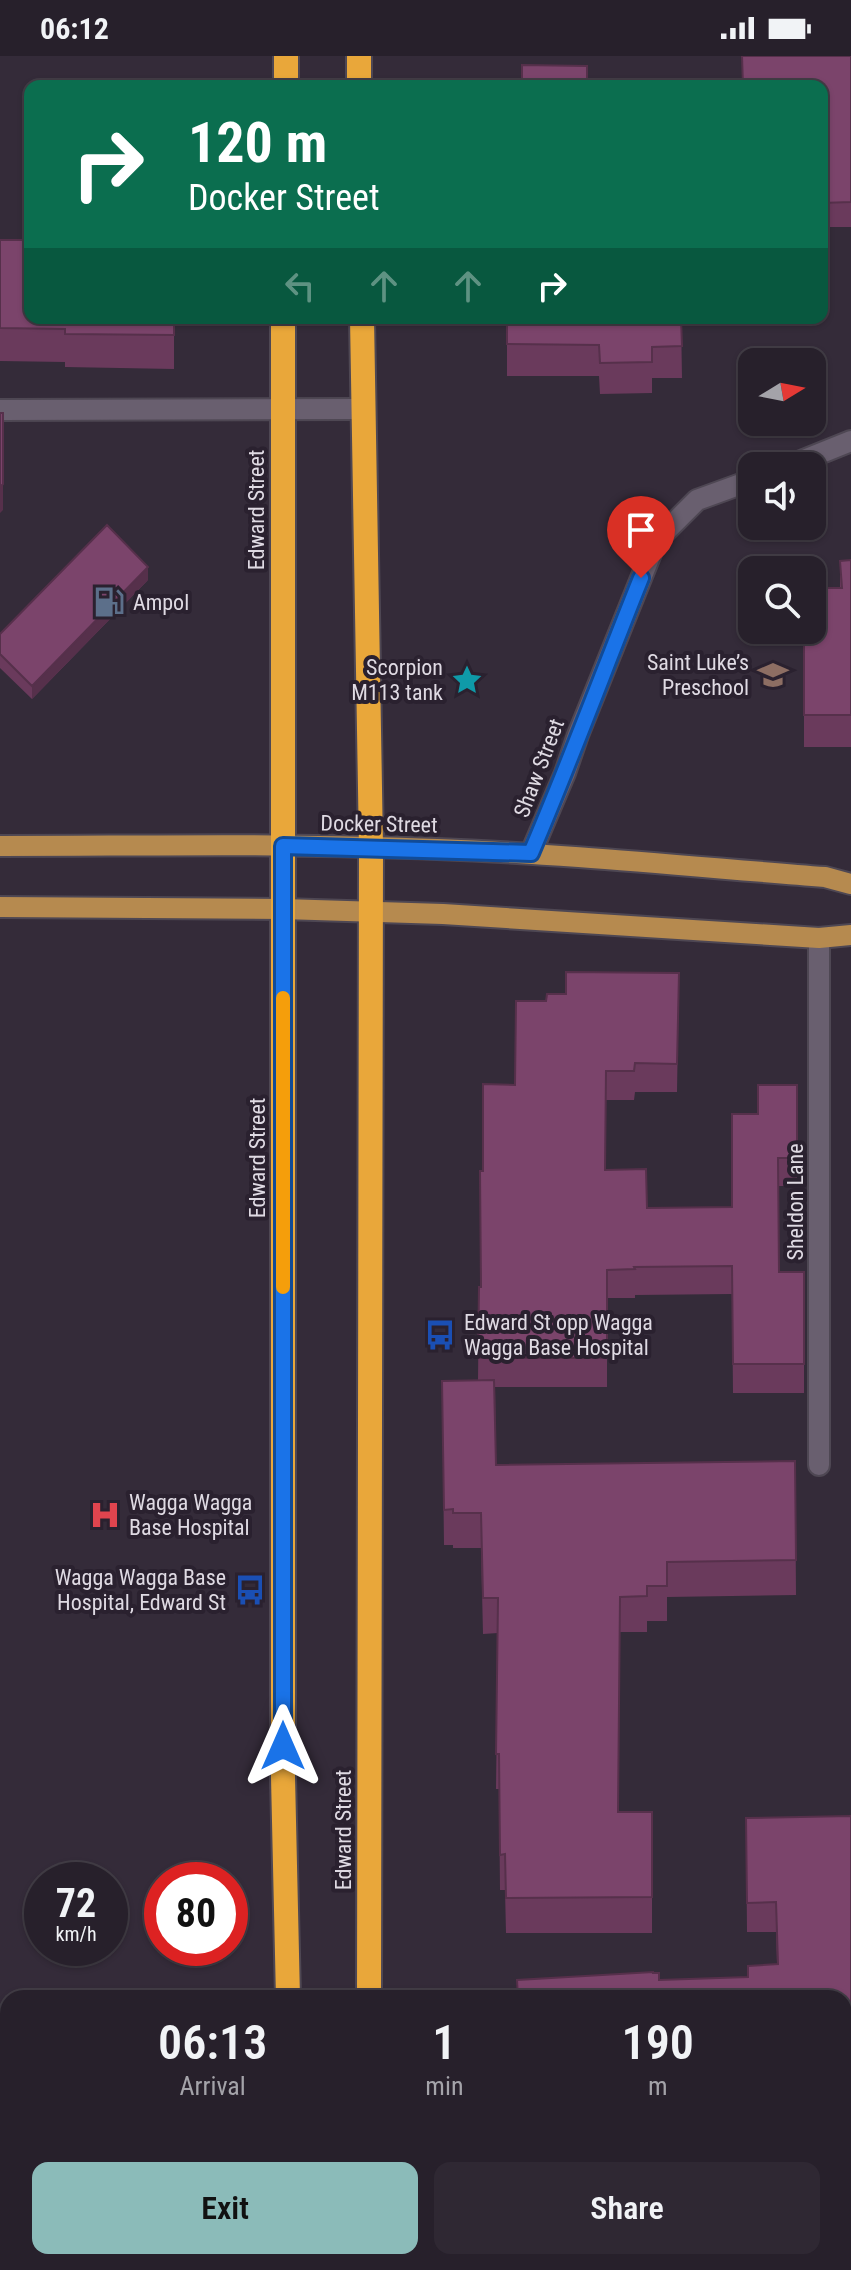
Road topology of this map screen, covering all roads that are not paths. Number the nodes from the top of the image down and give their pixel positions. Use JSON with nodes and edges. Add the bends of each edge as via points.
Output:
{"nodes":[{"id":1,"x":286,"y":56,"type":"edge"},
{"id":2,"x":359,"y":56,"type":"edge"},
{"id":3,"x":286,"y":80,"type":"edge"},
{"id":4,"x":359,"y":80,"type":"edge"},
{"id":5,"x":283,"y":324,"type":"edge"},
{"id":6,"x":362,"y":324,"type":"edge"},
{"id":7,"x":282,"y":409,"type":"junction"},
{"id":8,"x":363,"y":409,"type":"junction"},
{"id":9,"x":0,"y":410,"type":"edge"},
{"id":10,"x":851,"y":441,"type":"edge"},
{"id":11,"x":824,"y":452,"type":"edge"},
{"id":12,"x":738,"y":485,"type":"edge"},
{"id":13,"x":0,"y":846,"type":"edge"},
{"id":14,"x":283,"y":846,"type":"junction"},
{"id":15,"x":371,"y":847,"type":"junction"},
{"id":16,"x":531,"y":853,"type":"junction"},
{"id":17,"x":851,"y":884,"type":"edge"},
{"id":18,"x":0,"y":907,"type":"edge"},
{"id":19,"x":283,"y":909,"type":"junction"},
{"id":20,"x":371,"y":912,"type":"junction"},
{"id":21,"x":851,"y":935,"type":"edge"},
{"id":22,"x":819,"y":938,"type":"junction"},
{"id":23,"x":819,"y":1465,"type":"dead end"},
{"id":24,"x":288,"y":1990,"type":"edge"},
{"id":25,"x":369,"y":1990,"type":"edge"}],
"edges":[{"from":1,"to":3,"type":"highway"},
{"from":2,"to":4,"type":"highway"},
{"from":5,"to":7,"type":"highway","name":"Edward Street"},
{"from":6,"to":8,"type":"highway","name":"Edward Street"},
{"from":7,"to":8,"type":"street"},
{"from":7,"to":9,"type":"street"},
{"from":7,"to":14,"type":"highway","name":"Edward Street"},
{"from":8,"to":15,"type":"highway","name":"Edward Street"},
{"from":10,"to":11,"type":"street"},
{"from":12,"to":16,"type":"street","name":"Shaw Street","via":[[697,500],[656,541]]},
{"from":13,"to":14,"type":"main road","name":"Docker Street"},
{"from":14,"to":15,"type":"main road","name":"Docker Street"},
{"from":14,"to":19,"type":"highway","name":"Edward Street"},
{"from":15,"to":16,"type":"main road","name":"Docker Street"},
{"from":15,"to":20,"type":"highway","name":"Edward Street"},
{"from":16,"to":17,"type":"main road","name":"Docker Street","via":[[825,877]]},
{"from":18,"to":19,"type":"main road"},
{"from":19,"to":20,"type":"main road"},
{"from":19,"to":24,"type":"highway","name":"Edward Street"},
{"from":20,"to":22,"type":"main road"},
{"from":20,"to":25,"type":"highway","name":"Edward Street"},
{"from":21,"to":22,"type":"main road"},
{"from":22,"to":23,"type":"street","name":"Sheldon Lane"}]}
